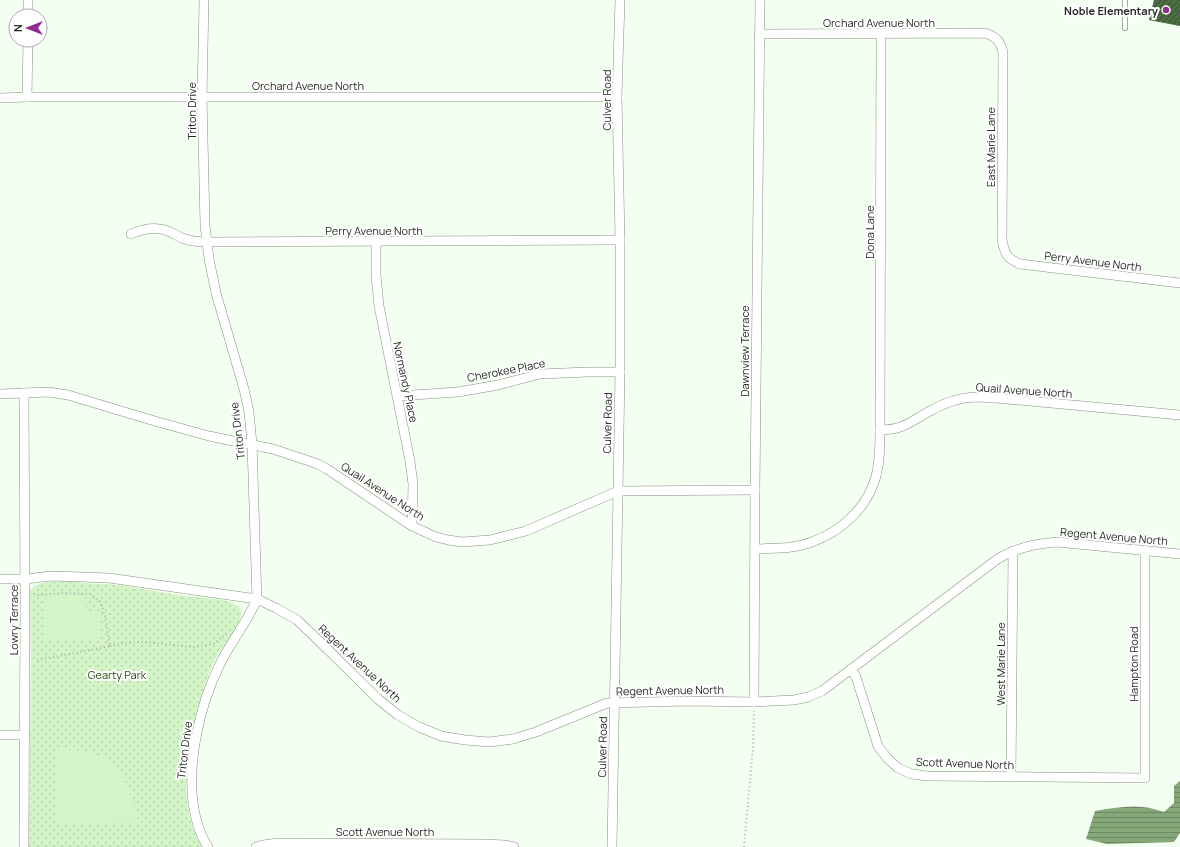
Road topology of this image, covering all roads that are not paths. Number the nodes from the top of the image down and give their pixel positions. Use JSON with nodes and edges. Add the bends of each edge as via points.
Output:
{"nodes":[{"id":1,"x":204,"y":0,"type":"edge"},
{"id":2,"x":620,"y":0,"type":"edge"},
{"id":3,"x":760,"y":0,"type":"edge"},
{"id":4,"x":1126,"y":0,"type":"edge"},
{"id":5,"x":1125,"y":28,"type":"dead end"},
{"id":6,"x":759,"y":34,"type":"junction"},
{"id":7,"x":881,"y":34,"type":"junction"},
{"id":8,"x":997,"y":39,"type":"joint"},
{"id":9,"x":28,"y":48,"type":"edge"},
{"id":10,"x":202,"y":96,"type":"junction"},
{"id":11,"x":27,"y":97,"type":"junction"},
{"id":12,"x":617,"y":97,"type":"junction"},
{"id":13,"x":0,"y":98,"type":"edge"},
{"id":14,"x":131,"y":234,"type":"dead end"},
{"id":15,"x":620,"y":240,"type":"junction"},
{"id":16,"x":207,"y":242,"type":"junction"},
{"id":17,"x":376,"y":242,"type":"junction"},
{"id":18,"x":1006,"y":255,"type":"joint"},
{"id":19,"x":1180,"y":283,"type":"edge"},
{"id":20,"x":620,"y":372,"type":"junction"},
{"id":21,"x":24,"y":393,"type":"junction"},
{"id":22,"x":0,"y":394,"type":"edge"},
{"id":23,"x":398,"y":396,"type":"junction"},
{"id":24,"x":1180,"y":415,"type":"edge"},
{"id":25,"x":880,"y":430,"type":"junction"},
{"id":26,"x":252,"y":444,"type":"junction"},
{"id":27,"x":755,"y":490,"type":"junction"},
{"id":28,"x":618,"y":491,"type":"junction"},
{"id":29,"x":412,"y":526,"type":"junction"},
{"id":30,"x":755,"y":549,"type":"junction"},
{"id":31,"x":1013,"y":551,"type":"junction"},
{"id":32,"x":1145,"y":551,"type":"junction"},
{"id":33,"x":1180,"y":554,"type":"edge"},
{"id":34,"x":0,"y":579,"type":"edge"},
{"id":35,"x":25,"y":579,"type":"junction"},
{"id":36,"x":257,"y":599,"type":"junction"},
{"id":37,"x":851,"y":669,"type":"junction"},
{"id":38,"x":615,"y":702,"type":"junction"},
{"id":39,"x":754,"y":706,"type":"junction"},
{"id":40,"x":0,"y":735,"type":"edge"},
{"id":41,"x":25,"y":735,"type":"junction"},
{"id":42,"x":1011,"y":777,"type":"junction"},
{"id":43,"x":1145,"y":778,"type":"joint"},
{"id":44,"x":454,"y":845,"type":"edge"},
{"id":45,"x":24,"y":847,"type":"edge"},
{"id":46,"x":208,"y":847,"type":"edge"},
{"id":47,"x":256,"y":847,"type":"edge"},
{"id":48,"x":514,"y":847,"type":"edge"},
{"id":49,"x":612,"y":847,"type":"edge"}],
"edges":[{"from":1,"to":10,"type":"street","name":"Triton Drive"},
{"from":2,"to":12,"type":"street","name":"Culver Road"},
{"from":3,"to":6,"type":"street","name":"Dawnview Terrace"},
{"from":4,"to":5,"type":"lane"},
{"from":6,"to":7,"type":"street","name":"Orchard Avenue North"},
{"from":6,"to":27,"type":"street","name":"Dawnview Terrace"},
{"from":7,"to":8,"type":"street","name":"Orchard Avenue North","via":[[985,33]]},
{"from":7,"to":25,"type":"street","name":"Dona Lane"},
{"from":8,"to":18,"type":"street","name":"East Marie Lane","via":[[1003,53],[1002,240]]},
{"from":9,"to":11,"type":"street"},
{"from":10,"to":11,"type":"street","name":"Orchard Avenue North"},
{"from":10,"to":12,"type":"street","name":"Orchard Avenue North"},
{"from":10,"to":16,"type":"street","name":"Triton Drive"},
{"from":11,"to":13,"type":"street","name":"Orchard Avenue North"},
{"from":12,"to":15,"type":"street","name":"Culver Road"},
{"from":14,"to":16,"type":"street","name":"Perry Avenue North","via":[[155,228],[180,238]]},
{"from":15,"to":17,"type":"street","name":"Perry Avenue North"},
{"from":15,"to":20,"type":"street","name":"Culver Road"},
{"from":16,"to":17,"type":"street","name":"Perry Avenue North"},
{"from":16,"to":26,"type":"street","name":"Triton Drive","via":[[216,293],[244,389]]},
{"from":17,"to":23,"type":"street","name":"Normandy Place","via":[[379,306]]},
{"from":18,"to":19,"type":"street","name":"Perry Avenue North","via":[[1020,264]]},
{"from":20,"to":23,"type":"street","name":"Cherokee Place","via":[[540,374],[458,392]]},
{"from":20,"to":28,"type":"street","name":"Culver Road"},
{"from":21,"to":22,"type":"street","name":"Quail Avenue North"},
{"from":21,"to":26,"type":"street","name":"Quail Avenue North","via":[[48,392],[68,395],[209,436]]},
{"from":21,"to":35,"type":"street","name":"Lowry Terrace"},
{"from":23,"to":29,"type":"street","name":"Normandy Place","via":[[414,484]]},
{"from":24,"to":25,"type":"street","name":"Quail Avenue North","via":[[974,397],[932,410],[902,427]]},
{"from":25,"to":30,"type":"street","via":[[880,456],[876,477],[863,504],[849,520],[812,542],[783,548]]},
{"from":26,"to":29,"type":"street","name":"Quail Avenue North","via":[[318,464]]},
{"from":26,"to":36,"type":"street","name":"Triton Drive"},
{"from":27,"to":28,"type":"street","name":"Quail Avenue North"},
{"from":27,"to":30,"type":"street","name":"Dawnview Terrace"},
{"from":28,"to":29,"type":"street","name":"Quail Avenue North","via":[[526,531],[490,540],[448,540]]},
{"from":28,"to":38,"type":"street","name":"Culver Road"},
{"from":30,"to":39,"type":"street","name":"Dawnview Terrace"},
{"from":31,"to":32,"type":"street","name":"Regent Avenue North","via":[[1037,543],[1057,542]]},
{"from":31,"to":37,"type":"street","name":"Regent Avenue North","via":[[999,558]]},
{"from":31,"to":42,"type":"street","name":"West Marie Lane"},
{"from":32,"to":33,"type":"street","name":"Regent Avenue North"},
{"from":32,"to":43,"type":"street","name":"Hampton Road"},
{"from":34,"to":35,"type":"street","name":"Regent Avenue North"},
{"from":35,"to":36,"type":"street","name":"Regent Avenue North","via":[[52,576],[109,578]]},
{"from":35,"to":41,"type":"street","name":"Lowry Terrace"},
{"from":36,"to":38,"type":"street","name":"Regent Avenue North","via":[[296,620],[393,711],[419,727],[441,736],[489,742],[513,739],[606,703]]},
{"from":36,"to":46,"type":"street","name":"Triton Drive","via":[[209,687],[195,741],[192,764],[193,801],[197,822]]},
{"from":37,"to":39,"type":"street","name":"Regent Avenue North","via":[[808,697]]},
{"from":37,"to":42,"type":"street","name":"Scott Avenue North","via":[[856,677],[878,746],[898,768],[912,774],[927,776]]},
{"from":38,"to":39,"type":"street","name":"Regent Avenue North"},
{"from":38,"to":49,"type":"street","name":"Culver Road"},
{"from":40,"to":41,"type":"street"},
{"from":41,"to":45,"type":"street","name":"Lowry Terrace"},
{"from":42,"to":43,"type":"street","name":"Scott Avenue North"},
{"from":44,"to":47,"type":"street","name":"Scott Avenue North","via":[[279,843]]},
{"from":44,"to":48,"type":"street","name":"Scott Avenue North"}]}
